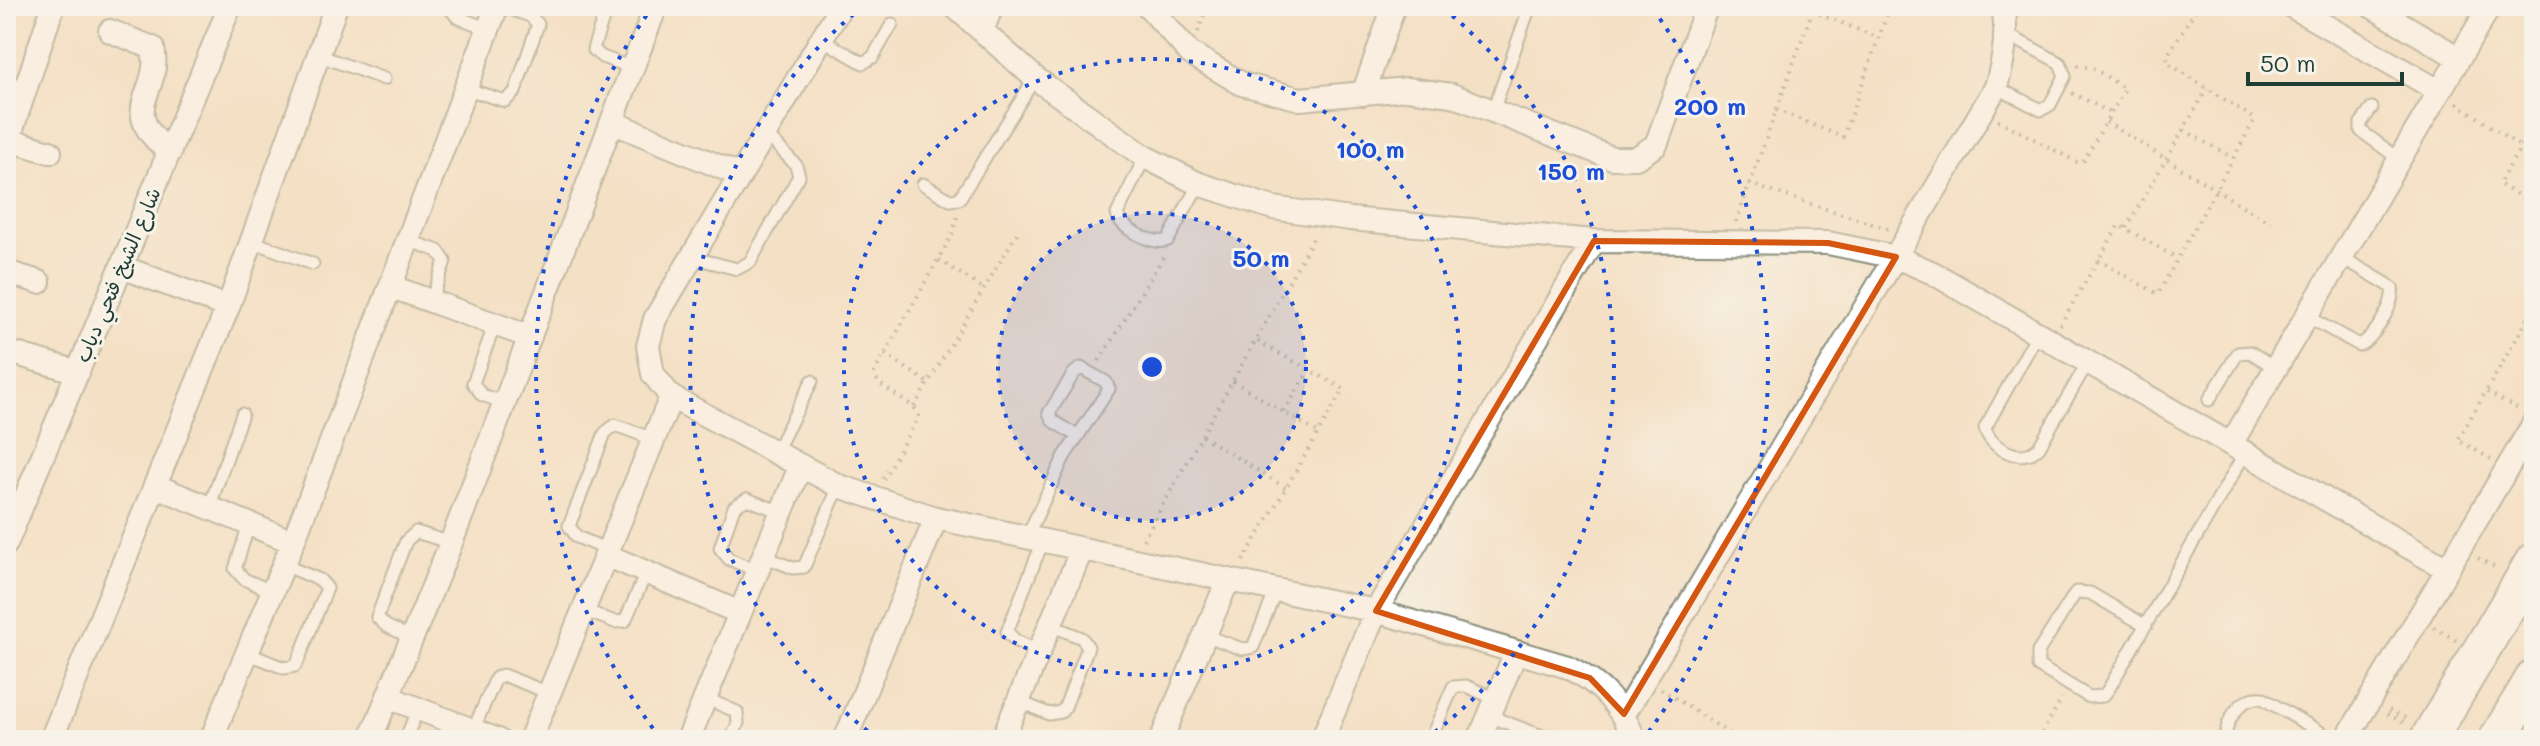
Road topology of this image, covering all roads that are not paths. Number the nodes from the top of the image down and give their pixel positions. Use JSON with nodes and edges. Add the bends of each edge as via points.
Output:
{"nodes":[{"id":1,"x":53,"y":6,"type":"edge"},
{"id":2,"x":230,"y":6,"type":"edge"},
{"id":3,"x":336,"y":6,"type":"edge"},
{"id":4,"x":448,"y":6,"type":"edge"},
{"id":5,"x":500,"y":6,"type":"edge"},
{"id":6,"x":607,"y":6,"type":"edge"},
{"id":7,"x":656,"y":6,"type":"edge"},
{"id":8,"x":841,"y":6,"type":"edge"},
{"id":9,"x":954,"y":6,"type":"edge"},
{"id":10,"x":992,"y":6,"type":"edge"},
{"id":11,"x":1148,"y":6,"type":"edge"},
{"id":12,"x":1394,"y":6,"type":"edge"},
{"id":13,"x":1530,"y":6,"type":"edge"},
{"id":14,"x":1707,"y":6,"type":"edge"},
{"id":15,"x":2003,"y":6,"type":"edge"},
{"id":16,"x":2291,"y":6,"type":"edge"},
{"id":17,"x":2371,"y":6,"type":"edge"},
{"id":18,"x":2490,"y":6,"type":"edge"},
{"id":19,"x":892,"y":24,"type":"dead end"},
{"id":20,"x":489,"y":29,"type":"junction"},
{"id":21,"x":110,"y":31,"type":"dead end"},
{"id":22,"x":982,"y":31,"type":"junction"},
{"id":23,"x":2006,"y":34,"type":"junction"},
{"id":24,"x":821,"y":39,"type":"junction"},
{"id":25,"x":318,"y":55,"type":"junction"},
{"id":26,"x":2459,"y":58,"type":"junction"},
{"id":27,"x":633,"y":68,"type":"junction"},
{"id":28,"x":1035,"y":78,"type":"junction"},
{"id":29,"x":384,"y":79,"type":"dead end"},
{"id":30,"x":1996,"y":87,"type":"junction"},
{"id":31,"x":467,"y":89,"type":"junction"},
{"id":32,"x":2439,"y":91,"type":"junction"},
{"id":33,"x":1363,"y":94,"type":"junction"},
{"id":34,"x":2372,"y":108,"type":"dead end"},
{"id":35,"x":1493,"y":111,"type":"junction"},
{"id":36,"x":11,"y":116,"type":"edge"},
{"id":37,"x":612,"y":122,"type":"junction"},
{"id":38,"x":765,"y":133,"type":"junction"},
{"id":39,"x":7,"y":144,"type":"edge"},
{"id":40,"x":50,"y":152,"type":"dead end"},
{"id":41,"x":170,"y":152,"type":"junction"},
{"id":42,"x":1145,"y":157,"type":"junction"},
{"id":43,"x":2399,"y":159,"type":"junction"},
{"id":44,"x":740,"y":175,"type":"junction"},
{"id":45,"x":923,"y":184,"type":"dead end"},
{"id":46,"x":1199,"y":184,"type":"junction"},
{"id":47,"x":251,"y":241,"type":"junction"},
{"id":48,"x":410,"y":241,"type":"junction"},
{"id":49,"x":1594,"y":241,"type":"junction"},
{"id":50,"x":691,"y":257,"type":"junction"},
{"id":51,"x":1896,"y":257,"type":"junction"},
{"id":52,"x":2341,"y":257,"type":"junction"},
{"id":53,"x":313,"y":264,"type":"dead end"},
{"id":54,"x":122,"y":267,"type":"junction"},
{"id":55,"x":6,"y":272,"type":"edge"},
{"id":56,"x":39,"y":282,"type":"dead end"},
{"id":57,"x":392,"y":287,"type":"junction"},
{"id":58,"x":431,"y":301,"type":"junction"},
{"id":59,"x":228,"y":307,"type":"junction"},
{"id":60,"x":2306,"y":316,"type":"junction"},
{"id":61,"x":495,"y":324,"type":"junction"},
{"id":62,"x":530,"y":337,"type":"junction"},
{"id":63,"x":2044,"y":337,"type":"junction"},
{"id":64,"x":6,"y":351,"type":"edge"},
{"id":65,"x":2088,"y":362,"type":"junction"},
{"id":66,"x":2276,"y":368,"type":"junction"},
{"id":67,"x":78,"y":372,"type":"junction"},
{"id":68,"x":812,"y":381,"type":"dead end"},
{"id":69,"x":671,"y":397,"type":"junction"},
{"id":70,"x":2209,"y":400,"type":"dead end"},
{"id":71,"x":505,"y":403,"type":"junction"},
{"id":72,"x":242,"y":414,"type":"dead end"},
{"id":73,"x":2528,"y":417,"type":"edge"},
{"id":74,"x":1077,"y":436,"type":"junction"},
{"id":75,"x":653,"y":439,"type":"junction"},
{"id":76,"x":2238,"y":449,"type":"junction"},
{"id":77,"x":775,"y":454,"type":"junction"},
{"id":78,"x":800,"y":467,"type":"junction"},
{"id":79,"x":156,"y":486,"type":"junction"},
{"id":80,"x":839,"y":486,"type":"junction"},
{"id":81,"x":209,"y":508,"type":"junction"},
{"id":82,"x":781,"y":512,"type":"junction"},
{"id":83,"x":936,"y":518,"type":"junction"},
{"id":84,"x":249,"y":524,"type":"junction"},
{"id":85,"x":1035,"y":539,"type":"junction"},
{"id":86,"x":293,"y":542,"type":"junction"},
{"id":87,"x":451,"y":543,"type":"junction"},
{"id":88,"x":6,"y":544,"type":"edge"},
{"id":89,"x":1082,"y":549,"type":"junction"},
{"id":90,"x":607,"y":552,"type":"junction"},
{"id":91,"x":2534,"y":561,"type":"edge"},
{"id":92,"x":760,"y":563,"type":"junction"},
{"id":93,"x":284,"y":565,"type":"junction"},
{"id":94,"x":2447,"y":569,"type":"junction"},
{"id":95,"x":646,"y":573,"type":"junction"},
{"id":96,"x":1229,"y":580,"type":"junction"},
{"id":97,"x":1276,"y":590,"type":"junction"},
{"id":98,"x":273,"y":592,"type":"junction"},
{"id":99,"x":583,"y":610,"type":"junction"},
{"id":100,"x":1376,"y":611,"type":"junction"},
{"id":101,"x":740,"y":613,"type":"junction"},
{"id":102,"x":1050,"y":625,"type":"junction"},
{"id":103,"x":2146,"y":626,"type":"junction"},
{"id":104,"x":1205,"y":635,"type":"junction"},
{"id":105,"x":412,"y":638,"type":"junction"},
{"id":106,"x":1039,"y":651,"type":"junction"},
{"id":107,"x":1516,"y":652,"type":"junction"},
{"id":108,"x":247,"y":653,"type":"junction"},
{"id":109,"x":2534,"y":678,"type":"edge"},
{"id":110,"x":549,"y":693,"type":"junction"},
{"id":111,"x":388,"y":697,"type":"junction"},
{"id":112,"x":705,"y":698,"type":"junction"},
{"id":113,"x":1018,"y":701,"type":"junction"},
{"id":114,"x":1492,"y":707,"type":"junction"},
{"id":115,"x":418,"y":709,"type":"junction"},
{"id":116,"x":1624,"y":714,"type":"junction"},
{"id":117,"x":473,"y":730,"type":"junction"},
{"id":118,"x":1550,"y":739,"type":"edge"},
{"id":119,"x":51,"y":740,"type":"edge"},
{"id":120,"x":211,"y":740,"type":"edge"},
{"id":121,"x":370,"y":740,"type":"edge"},
{"id":122,"x":405,"y":740,"type":"edge"},
{"id":123,"x":498,"y":740,"type":"edge"},
{"id":124,"x":530,"y":740,"type":"edge"},
{"id":125,"x":688,"y":740,"type":"edge"},
{"id":126,"x":731,"y":740,"type":"edge"},
{"id":127,"x":845,"y":740,"type":"edge"},
{"id":128,"x":1002,"y":740,"type":"edge"},
{"id":129,"x":1161,"y":740,"type":"edge"},
{"id":130,"x":1322,"y":740,"type":"edge"},
{"id":131,"x":1430,"y":740,"type":"edge"},
{"id":132,"x":1479,"y":740,"type":"edge"},
{"id":133,"x":1635,"y":740,"type":"edge"},
{"id":134,"x":2226,"y":740,"type":"edge"},
{"id":135,"x":2334,"y":740,"type":"edge"},
{"id":136,"x":2346,"y":740,"type":"edge"},
{"id":137,"x":2428,"y":740,"type":"edge"},
{"id":138,"x":2497,"y":740,"type":"edge"}],
"edges":[{"from":1,"to":36,"type":"street"},
{"from":2,"to":41,"type":"street","name":"شارع الشيخ فتحي دياب"},
{"from":3,"to":25,"type":"street"},
{"from":4,"to":20,"type":"lane","via":[[457,17]]},
{"from":5,"to":20,"type":"street"},
{"from":5,"to":31,"type":"lane","via":[[538,24],[515,92],[505,101]]},
{"from":6,"to":27,"type":"lane","via":[[593,49]]},
{"from":7,"to":27,"type":"street"},
{"from":8,"to":24,"type":"street"},
{"from":9,"to":22,"type":"street"},
{"from":10,"to":22,"type":"street"},
{"from":11,"to":33,"type":"street","via":[[1190,53],[1242,84],[1300,99]]},
{"from":12,"to":33,"type":"street"},
{"from":13,"to":35,"type":"lane"},
{"from":14,"to":35,"type":"street","via":[[1656,145],[1636,158],[1612,158]]},
{"from":15,"to":23,"type":"street"},
{"from":16,"to":32,"type":"street"},
{"from":17,"to":26,"type":"street"},
{"from":18,"to":26,"type":"street"},
{"from":19,"to":24,"type":"lane","via":[[873,57],[863,63]]},
{"from":20,"to":31,"type":"street"},
{"from":21,"to":41,"type":"street","via":[[153,48],[143,121],[147,135]]},
{"from":22,"to":28,"type":"street"},
{"from":23,"to":30,"type":"street"},
{"from":23,"to":30,"type":"lane","via":[[2064,67],[2065,76],[2050,105],[2041,110]]},
{"from":24,"to":38,"type":"street"},
{"from":25,"to":29,"type":"lane"},
{"from":25,"to":47,"type":"street"},
{"from":26,"to":32,"type":"street"},
{"from":27,"to":37,"type":"street"},
{"from":28,"to":42,"type":"street"},
{"from":28,"to":45,"type":"lane","via":[[962,196],[955,201]]},
{"from":30,"to":51,"type":"street"},
{"from":31,"to":48,"type":"street"},
{"from":32,"to":43,"type":"street"},
{"from":33,"to":35,"type":"street","via":[[1407,89],[1452,95]]},
{"from":34,"to":43,"type":"lane","via":[[2361,131]]},
{"from":36,"to":39,"type":"street"},
{"from":37,"to":44,"type":"street"},
{"from":37,"to":62,"type":"street"},
{"from":38,"to":44,"type":"street"},
{"from":38,"to":50,"type":"lane","via":[[796,165],[799,176],[750,262],[737,269]]},
{"from":39,"to":40,"type":"street"},
{"from":41,"to":54,"type":"street","name":"شارع الشيخ فتحي دياب"},
{"from":42,"to":46,"type":"street"},
{"from":42,"to":46,"type":"lane","via":[[1119,208],[1119,221],[1156,242],[1168,240]]},
{"from":43,"to":52,"type":"street"},
{"from":44,"to":50,"type":"street"},
{"from":46,"to":49,"type":"street","via":[[1273,208]]},
{"from":47,"to":53,"type":"lane"},
{"from":47,"to":59,"type":"street"},
{"from":48,"to":57,"type":"street"},
{"from":48,"to":58,"type":"lane","via":[[438,251],[445,261]]},
{"from":49,"to":51,"type":"street","via":[[1828,243]]},
{"from":49,"to":100,"type":"street"},
{"from":50,"to":69,"type":"street","via":[[655,319],[648,346],[653,374]]},
{"from":51,"to":63,"type":"street"},
{"from":51,"to":116,"type":"street"},
{"from":52,"to":60,"type":"street"},
{"from":52,"to":60,"type":"lane","via":[[2392,288],[2392,300],[2359,345]]},
{"from":54,"to":59,"type":"street"},
{"from":54,"to":67,"type":"street","name":"شارع الشيخ فتحي دياب"},
{"from":55,"to":56,"type":"street"},
{"from":57,"to":58,"type":"street"},
{"from":57,"to":86,"type":"street"},
{"from":58,"to":61,"type":"street"},
{"from":59,"to":79,"type":"street"},
{"from":60,"to":66,"type":"street"},
{"from":61,"to":62,"type":"street"},
{"from":61,"to":71,"type":"lane","via":[[473,383],[482,395]]},
{"from":62,"to":71,"type":"street"},
{"from":63,"to":65,"type":"street"},
{"from":63,"to":65,"type":"lane","via":[[1985,428],[1993,442],[2018,456],[2039,447]]},
{"from":64,"to":67,"type":"street"},
{"from":65,"to":76,"type":"street"},
{"from":66,"to":70,"type":"lane","via":[[2250,352],[2238,353]]},
{"from":66,"to":76,"type":"street"},
{"from":67,"to":88,"type":"street","name":"شارع الشيخ فتحي دياب"},
{"from":68,"to":77,"type":"lane"},
{"from":69,"to":75,"type":"street"},
{"from":69,"to":77,"type":"street"},
{"from":71,"to":87,"type":"street"},
{"from":72,"to":81,"type":"lane"},
{"from":73,"to":94,"type":"street","via":[[2507,468]]},
{"from":74,"to":74,"type":"lane","via":[[1109,389],[1092,373],[1077,369],[1049,413]]},
{"from":74,"to":85,"type":"lane"},
{"from":75,"to":90,"type":"street"},
{"from":75,"to":90,"type":"lane","via":[[622,426],[609,428],[570,518],[571,533]]},
{"from":76,"to":94,"type":"street"},
{"from":76,"to":103,"type":"lane"},
{"from":77,"to":78,"type":"street"},
{"from":78,"to":80,"type":"street"},
{"from":78,"to":82,"type":"street"},
{"from":79,"to":81,"type":"street"},
{"from":79,"to":119,"type":"street"},
{"from":80,"to":83,"type":"street"},
{"from":80,"to":92,"type":"lane","via":[[804,567]]},
{"from":81,"to":84,"type":"street"},
{"from":82,"to":92,"type":"street"},
{"from":82,"to":92,"type":"lane","via":[[747,499],[734,507],[720,548],[729,559]]},
{"from":83,"to":85,"type":"street"},
{"from":83,"to":127,"type":"street"},
{"from":84,"to":86,"type":"street"},
{"from":84,"to":98,"type":"lane","via":[[235,569]]},
{"from":85,"to":89,"type":"street"},
{"from":85,"to":106,"type":"lane","via":[[1007,632]]},
{"from":86,"to":93,"type":"street"},
{"from":87,"to":105,"type":"street"},
{"from":87,"to":105,"type":"lane","via":[[423,532],[410,535],[389,582],[377,617]]},
{"from":89,"to":96,"type":"street"},
{"from":89,"to":102,"type":"street"},
{"from":90,"to":95,"type":"street"},
{"from":90,"to":99,"type":"street"},
{"from":91,"to":137,"type":"main road"},
{"from":92,"to":101,"type":"street"},
{"from":93,"to":98,"type":"street"},
{"from":93,"to":108,"type":"lane","via":[[327,588],[298,661],[290,669]]},
{"from":94,"to":136,"type":"street"},
{"from":95,"to":99,"type":"lane","via":[[625,621]]},
{"from":95,"to":101,"type":"street"},
{"from":96,"to":97,"type":"street"},
{"from":96,"to":104,"type":"street"},
{"from":97,"to":100,"type":"street"},
{"from":97,"to":104,"type":"lane","via":[[1253,647],[1242,649]]},
{"from":98,"to":108,"type":"street"},
{"from":99,"to":110,"type":"street"},
{"from":100,"to":107,"type":"street"},
{"from":100,"to":130,"type":"street"},
{"from":101,"to":112,"type":"street"},
{"from":102,"to":106,"type":"street"},
{"from":102,"to":113,"type":"lane","via":[[1082,638],[1088,647],[1065,707],[1049,714]]},
{"from":103,"to":103,"type":"lane","via":[[2103,696],[2089,697],[2069,686],[2044,672],[2036,659],[2076,592],[2090,593]]},
{"from":104,"to":129,"type":"street"},
{"from":105,"to":111,"type":"street"},
{"from":106,"to":113,"type":"street"},
{"from":107,"to":114,"type":"street"},
{"from":107,"to":116,"type":"street","via":[[1590,678]]},
{"from":108,"to":120,"type":"street"},
{"from":109,"to":138,"type":"main road"},
{"from":110,"to":117,"type":"lane","via":[[503,675],[496,678]]},
{"from":110,"to":124,"type":"street"},
{"from":111,"to":115,"type":"street"},
{"from":111,"to":121,"type":"street"},
{"from":112,"to":125,"type":"street"},
{"from":112,"to":126,"type":"lane","via":[[737,712]]},
{"from":113,"to":128,"type":"street"},
{"from":114,"to":118,"type":"lane"},
{"from":114,"to":131,"type":"lane","via":[[1466,686],[1453,687]]},
{"from":114,"to":132,"type":"street"},
{"from":115,"to":117,"type":"street"},
{"from":115,"to":122,"type":"lane"},
{"from":116,"to":133,"type":"street"},
{"from":117,"to":123,"type":"street"},
{"from":134,"to":135,"type":"lane","via":[[2240,705],[2254,697]]}]}
